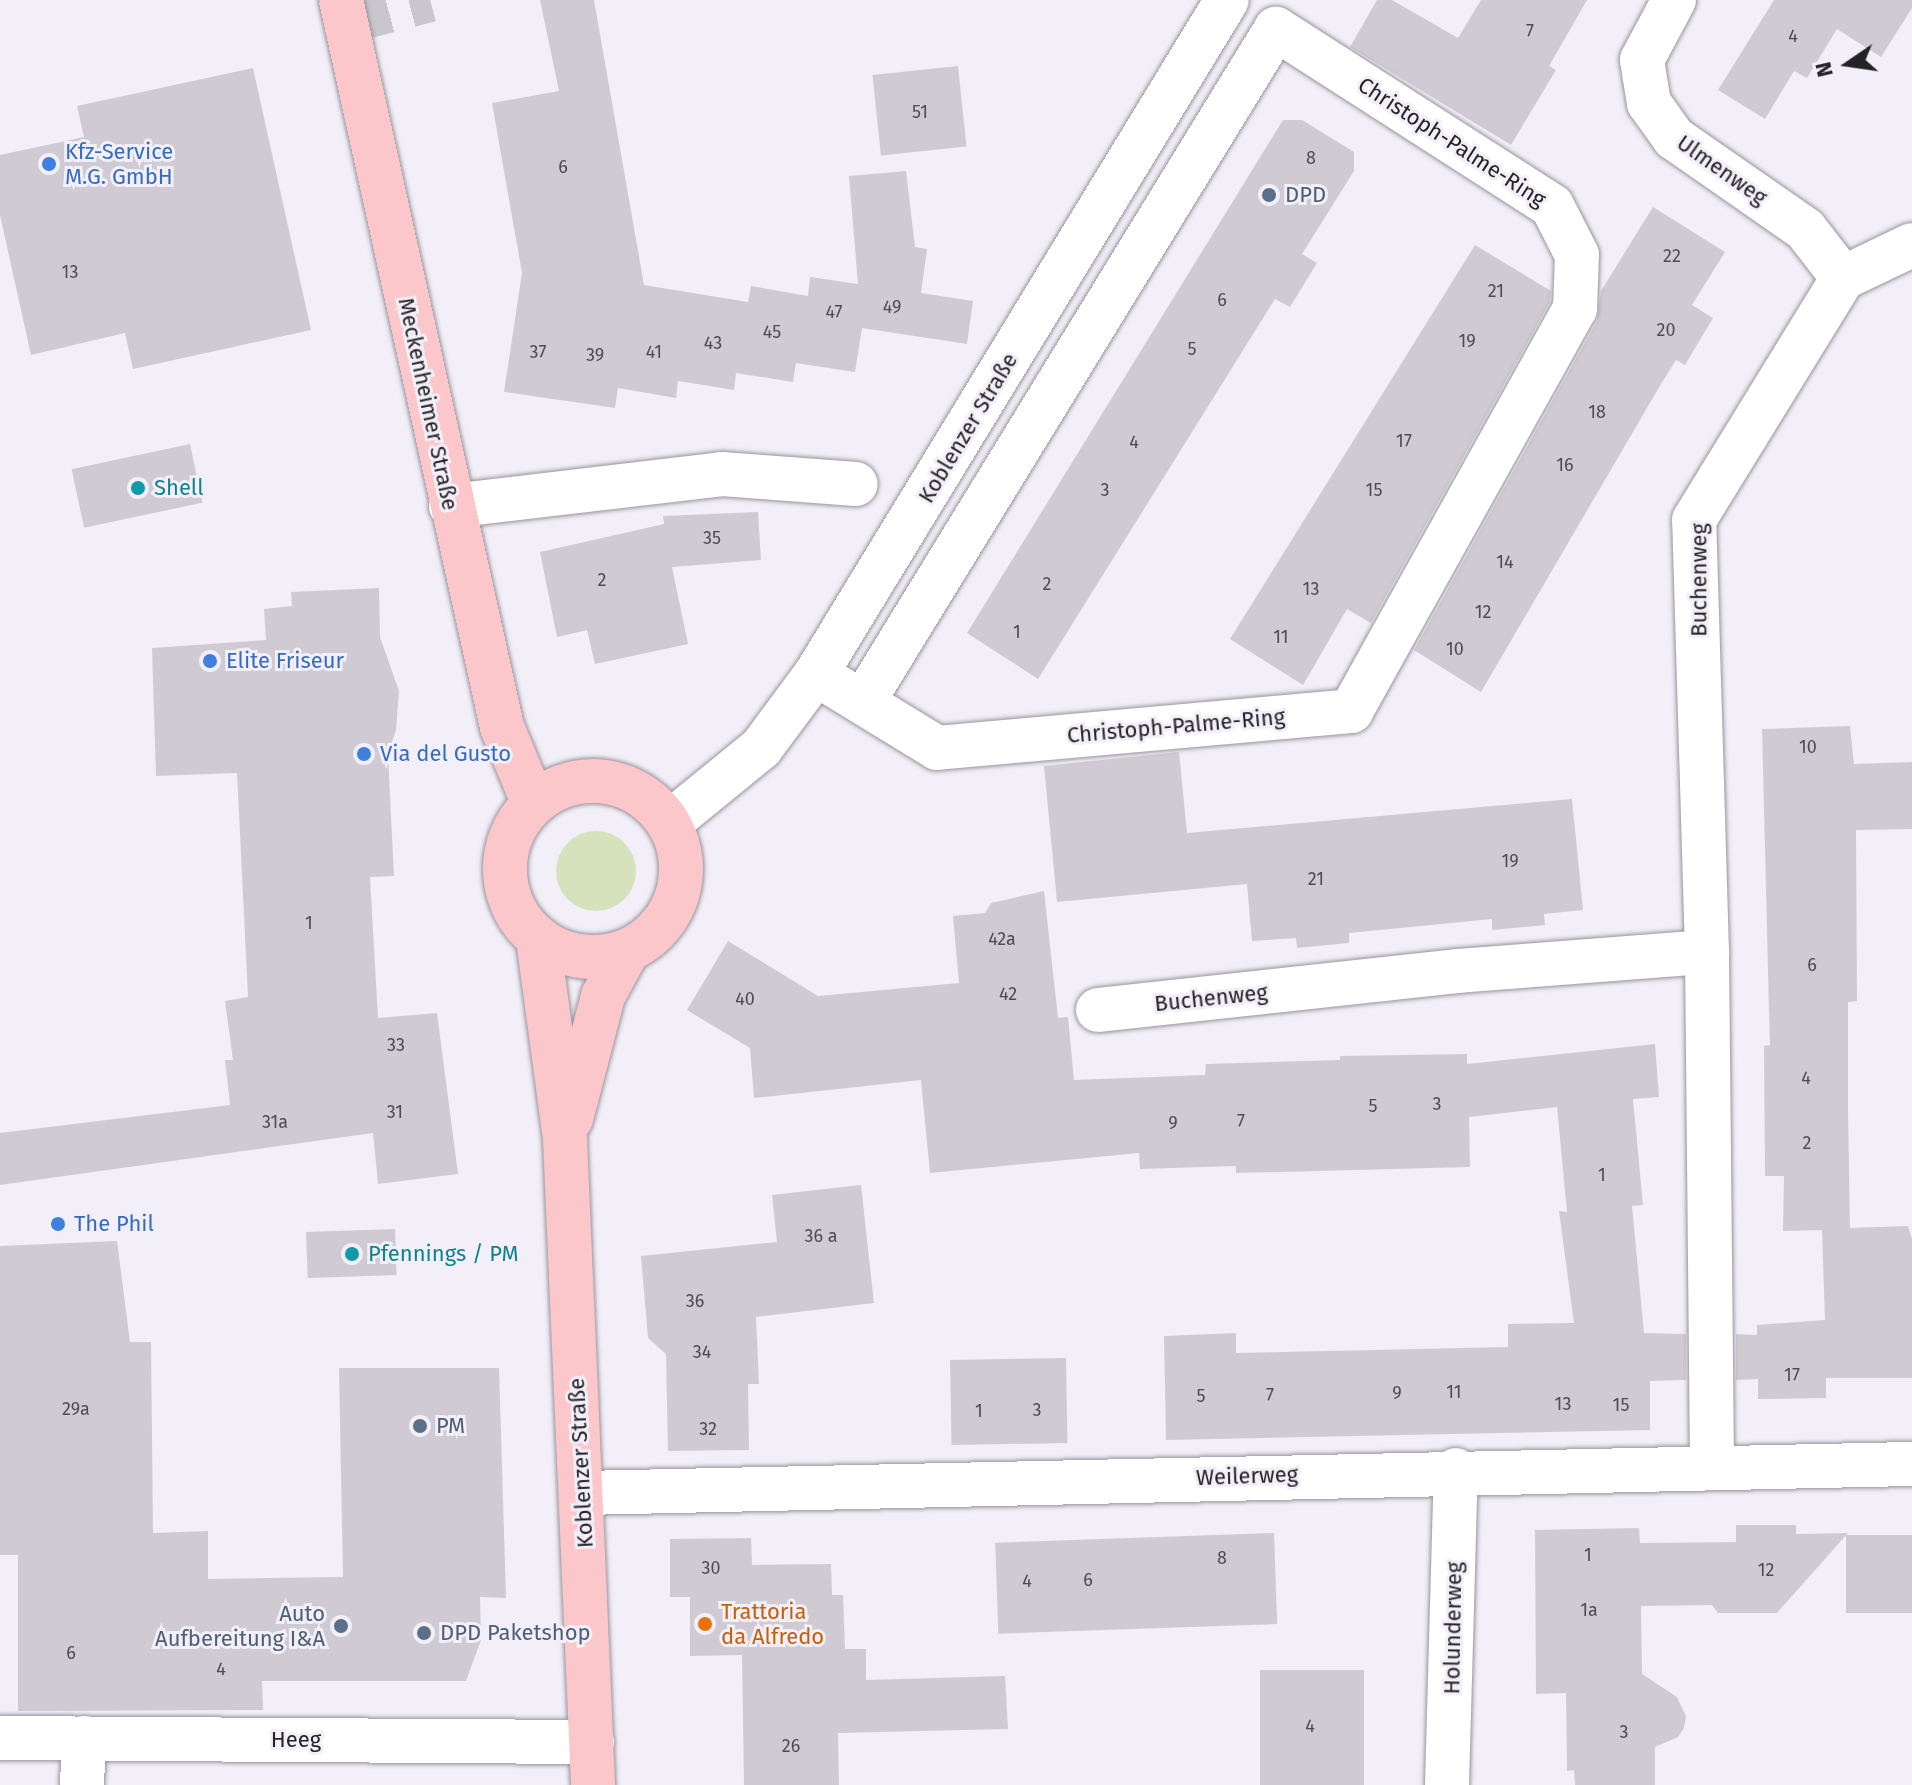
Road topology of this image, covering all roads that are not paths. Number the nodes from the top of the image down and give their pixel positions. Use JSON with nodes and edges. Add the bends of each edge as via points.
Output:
{"nodes":[{"id":1,"x":341,"y":0,"type":"edge"},
{"id":2,"x":1228,"y":0,"type":"edge"},
{"id":3,"x":1674,"y":0,"type":"edge"},
{"id":4,"x":1276,"y":29,"type":"junction"},
{"id":5,"x":1912,"y":245,"type":"edge"},
{"id":6,"x":1843,"y":278,"type":"junction"},
{"id":7,"x":856,"y":484,"type":"dead end"},
{"id":8,"x":451,"y":506,"type":"junction"},
{"id":9,"x":816,"y":674,"type":"junction"},
{"id":10,"x":863,"y":702,"type":"junction"},
{"id":11,"x":533,"y":802,"type":"junction"},
{"id":12,"x":669,"y":823,"type":"junction"},
{"id":13,"x":538,"y":939,"type":"junction"},
{"id":14,"x":627,"y":952,"type":"junction"},
{"id":15,"x":1707,"y":952,"type":"junction"},
{"id":16,"x":1098,"y":1010,"type":"dead end"},
{"id":17,"x":565,"y":1140,"type":"junction"},
{"id":18,"x":1712,"y":1464,"type":"junction"},
{"id":19,"x":1912,"y":1464,"type":"edge"},
{"id":20,"x":1456,"y":1470,"type":"junction"},
{"id":21,"x":582,"y":1493,"type":"junction"},
{"id":22,"x":0,"y":1738,"type":"edge"},
{"id":23,"x":84,"y":1738,"type":"junction"},
{"id":24,"x":592,"y":1742,"type":"junction"},
{"id":25,"x":82,"y":1785,"type":"edge"},
{"id":26,"x":593,"y":1785,"type":"edge"},
{"id":27,"x":1447,"y":1785,"type":"edge"}],
"edges":[{"from":1,"to":8,"type":"main road","name":"Meckenheimer Straße"},
{"from":2,"to":4,"type":"street"},
{"from":2,"to":9,"type":"street","name":"Koblenzer Straße"},
{"from":3,"to":6,"type":"street","name":"Ulmenweg","via":[[1642,60],[1649,103],[1674,138],[1805,229]]},
{"from":4,"to":10,"type":"street"},
{"from":4,"to":10,"type":"street","name":"Christoph-Palme-Ring","via":[[1552,206],[1577,255],[1575,309],[1351,711],[937,748]]},
{"from":5,"to":6,"type":"street"},
{"from":6,"to":15,"type":"street","name":"Buchenweg","via":[[1694,520]]},
{"from":7,"to":8,"type":"street","via":[[722,474]]},
{"from":8,"to":11,"type":"main road","name":"Meckenheimer Straße","via":[[502,727]]},
{"from":9,"to":10,"type":"street","name":"Christoph-Palme-Ring"},
{"from":9,"to":12,"type":"street","name":"Koblenzer Straße","via":[[761,748]]},
{"from":11,"to":12,"type":"main road","via":[[560,786],[591,779],[621,784],[649,799]]},
{"from":11,"to":13,"type":"main road","via":[[515,827],[504,857],[506,887],[517,916]]},
{"from":12,"to":14,"type":"main road","via":[[681,852],[681,882],[671,911],[653,935]]},
{"from":13,"to":14,"type":"main road","via":[[581,957]]},
{"from":13,"to":17,"type":"main road","name":"Koblenzer Straße"},
{"from":14,"to":17,"type":"main road","name":"Koblenzer Straße","via":[[603,996]]},
{"from":15,"to":16,"type":"street","name":"Buchenweg","via":[[1458,971]]},
{"from":15,"to":18,"type":"street","name":"Buchenweg"},
{"from":17,"to":21,"type":"main road","name":"Koblenzer Straße"},
{"from":18,"to":19,"type":"street","name":"Weilerweg"},
{"from":18,"to":20,"type":"street","name":"Weilerweg"},
{"from":20,"to":21,"type":"street","name":"Weilerweg"},
{"from":20,"to":27,"type":"street","name":"Holunderweg"},
{"from":21,"to":24,"type":"main road","name":"Koblenzer Straße"},
{"from":22,"to":23,"type":"street","name":"Heeg"},
{"from":23,"to":24,"type":"street","name":"Heeg"},
{"from":23,"to":25,"type":"street"},
{"from":24,"to":26,"type":"main road","name":"Koblenzer Straße"}]}
